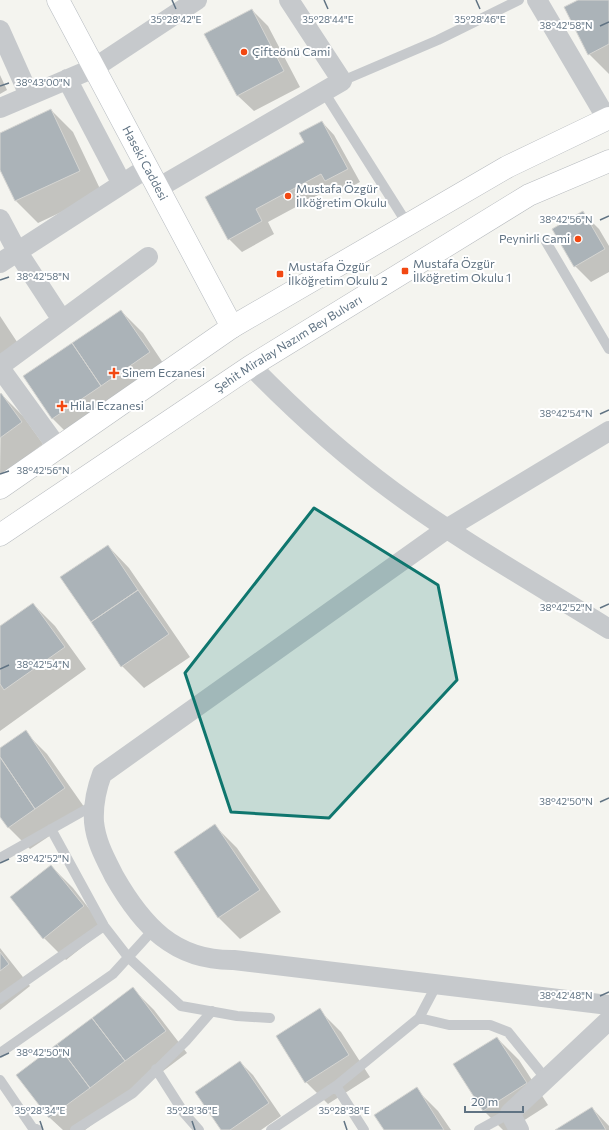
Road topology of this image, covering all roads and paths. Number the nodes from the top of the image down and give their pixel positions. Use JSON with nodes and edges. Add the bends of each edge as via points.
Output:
{"nodes":[{"id":1,"x":58,"y":0,"type":"edge"},
{"id":2,"x":196,"y":0,"type":"edge"},
{"id":3,"x":289,"y":0,"type":"edge"},
{"id":4,"x":519,"y":0,"type":"edge"},
{"id":5,"x":537,"y":0,"type":"edge"},
{"id":6,"x":0,"y":30,"type":"edge"},
{"id":7,"x":94,"y":68,"type":"junction"},
{"id":8,"x":67,"y":79,"type":"junction"},
{"id":9,"x":342,"y":81,"type":"junction"},
{"id":10,"x":324,"y":92,"type":"junction"},
{"id":11,"x":29,"y":95,"type":"junction"},
{"id":12,"x":0,"y":108,"type":"edge"},
{"id":13,"x":608,"y":118,"type":"edge"},
{"id":14,"x":609,"y":161,"type":"edge"},
{"id":15,"x":147,"y":168,"type":"junction"},
{"id":16,"x":122,"y":184,"type":"junction"},
{"id":17,"x":158,"y":188,"type":"junction"},
{"id":18,"x":0,"y":219,"type":"edge"},
{"id":19,"x":408,"y":225,"type":"junction"},
{"id":20,"x":545,"y":240,"type":"dead end"},
{"id":21,"x":17,"y":252,"type":"junction"},
{"id":22,"x":148,"y":257,"type":"dead end"},
{"id":23,"x":0,"y":263,"type":"edge"},
{"id":24,"x":62,"y":320,"type":"junction"},
{"id":25,"x":232,"y":327,"type":"junction"},
{"id":26,"x":609,"y":349,"type":"edge"},
{"id":27,"x":251,"y":366,"type":"junction"},
{"id":28,"x":0,"y":367,"type":"edge"},
{"id":29,"x":609,"y":431,"type":"edge"},
{"id":30,"x":58,"y":448,"type":"junction"},
{"id":31,"x":0,"y":488,"type":"edge"},
{"id":32,"x":448,"y":528,"type":"junction"},
{"id":33,"x":0,"y":536,"type":"edge"},
{"id":34,"x":609,"y":629,"type":"edge"},
{"id":35,"x":94,"y":805,"type":"junction"},
{"id":36,"x":51,"y":829,"type":"junction"},
{"id":37,"x":0,"y":858,"type":"edge"},
{"id":38,"x":104,"y":926,"type":"junction"},
{"id":39,"x":153,"y":930,"type":"junction"},
{"id":40,"x":128,"y":957,"type":"junction"},
{"id":41,"x":437,"y":984,"type":"junction"},
{"id":42,"x":0,"y":999,"type":"edge"},
{"id":43,"x":609,"y":1005,"type":"edge"},
{"id":44,"x":212,"y":1011,"type":"junction"},
{"id":45,"x":270,"y":1018,"type":"dead end"},
{"id":46,"x":419,"y":1018,"type":"junction"},
{"id":47,"x":609,"y":1020,"type":"edge"},
{"id":48,"x":0,"y":1053,"type":"edge"},
{"id":49,"x":156,"y":1069,"type":"junction"},
{"id":50,"x":546,"y":1079,"type":"junction"},
{"id":51,"x":0,"y":1080,"type":"edge"},
{"id":52,"x":336,"y":1086,"type":"junction"},
{"id":53,"x":515,"y":1121,"type":"edge"},
{"id":54,"x":38,"y":1130,"type":"edge"},
{"id":55,"x":75,"y":1130,"type":"edge"},
{"id":56,"x":199,"y":1130,"type":"edge"},
{"id":57,"x":271,"y":1130,"type":"edge"},
{"id":58,"x":364,"y":1130,"type":"edge"},
{"id":59,"x":479,"y":1130,"type":"edge"}],
"edges":[{"from":1,"to":7,"type":"main road","name":"Haseki Caddesi"},
{"from":2,"to":7,"type":"street"},
{"from":3,"to":9,"type":"street"},
{"from":4,"to":9,"type":"lane","via":[[438,40]]},
{"from":5,"to":13,"type":"street"},
{"from":6,"to":11,"type":"street"},
{"from":7,"to":8,"type":"street"},
{"from":7,"to":15,"type":"main road","name":"Haseki Caddesi"},
{"from":8,"to":11,"type":"street"},
{"from":8,"to":16,"type":"street"},
{"from":9,"to":10,"type":"street"},
{"from":10,"to":17,"type":"street"},
{"from":10,"to":19,"type":"lane"},
{"from":11,"to":12,"type":"street"},
{"from":13,"to":19,"type":"main road","via":[[507,167]]},
{"from":14,"to":27,"type":"main road","name":"Şehit Miralay Nazım Bey Bulvarı","via":[[529,195]]},
{"from":15,"to":16,"type":"street"},
{"from":15,"to":17,"type":"main road","name":"Haseki Caddesi"},
{"from":16,"to":21,"type":"street"},
{"from":17,"to":25,"type":"main road","name":"Haseki Caddesi"},
{"from":18,"to":21,"type":"street"},
{"from":19,"to":25,"type":"main road"},
{"from":20,"to":26,"type":"lane"},
{"from":21,"to":23,"type":"street"},
{"from":21,"to":24,"type":"street"},
{"from":22,"to":24,"type":"street"},
{"from":24,"to":28,"type":"street"},
{"from":25,"to":30,"type":"main road"},
{"from":27,"to":32,"type":"street","via":[[333,444],[395,493]]},
{"from":27,"to":33,"type":"main road","name":"Şehit Miralay Nazım Bey Bulvarı"},
{"from":28,"to":30,"type":"street"},
{"from":29,"to":32,"type":"street"},
{"from":30,"to":31,"type":"main road"},
{"from":32,"to":34,"type":"street"},
{"from":32,"to":35,"type":"street","via":[[102,774]]},
{"from":35,"to":36,"type":"lane"},
{"from":35,"to":39,"type":"street","via":[[94,822],[101,851],[134,909]]},
{"from":36,"to":37,"type":"lane"},
{"from":36,"to":38,"type":"lane"},
{"from":38,"to":40,"type":"lane"},
{"from":38,"to":42,"type":"lane"},
{"from":39,"to":40,"type":"lane"},
{"from":39,"to":41,"type":"street","via":[[182,950],[204,958]]},
{"from":40,"to":44,"type":"lane","via":[[180,1006]]},
{"from":40,"to":48,"type":"lane","via":[[113,974]]},
{"from":41,"to":43,"type":"street"},
{"from":41,"to":46,"type":"lane"},
{"from":44,"to":45,"type":"lane"},
{"from":44,"to":49,"type":"lane","via":[[186,1041]]},
{"from":46,"to":50,"type":"lane","via":[[449,1025],[490,1026],[508,1032]]},
{"from":46,"to":52,"type":"lane"},
{"from":47,"to":50,"type":"street"},
{"from":49,"to":55,"type":"lane","via":[[133,1093]]},
{"from":49,"to":56,"type":"lane","via":[[184,1113]]},
{"from":50,"to":53,"type":"street"},
{"from":51,"to":54,"type":"lane","via":[[32,1127]]},
{"from":52,"to":57,"type":"lane"},
{"from":52,"to":58,"type":"lane"},
{"from":53,"to":59,"type":"lane"}]}
